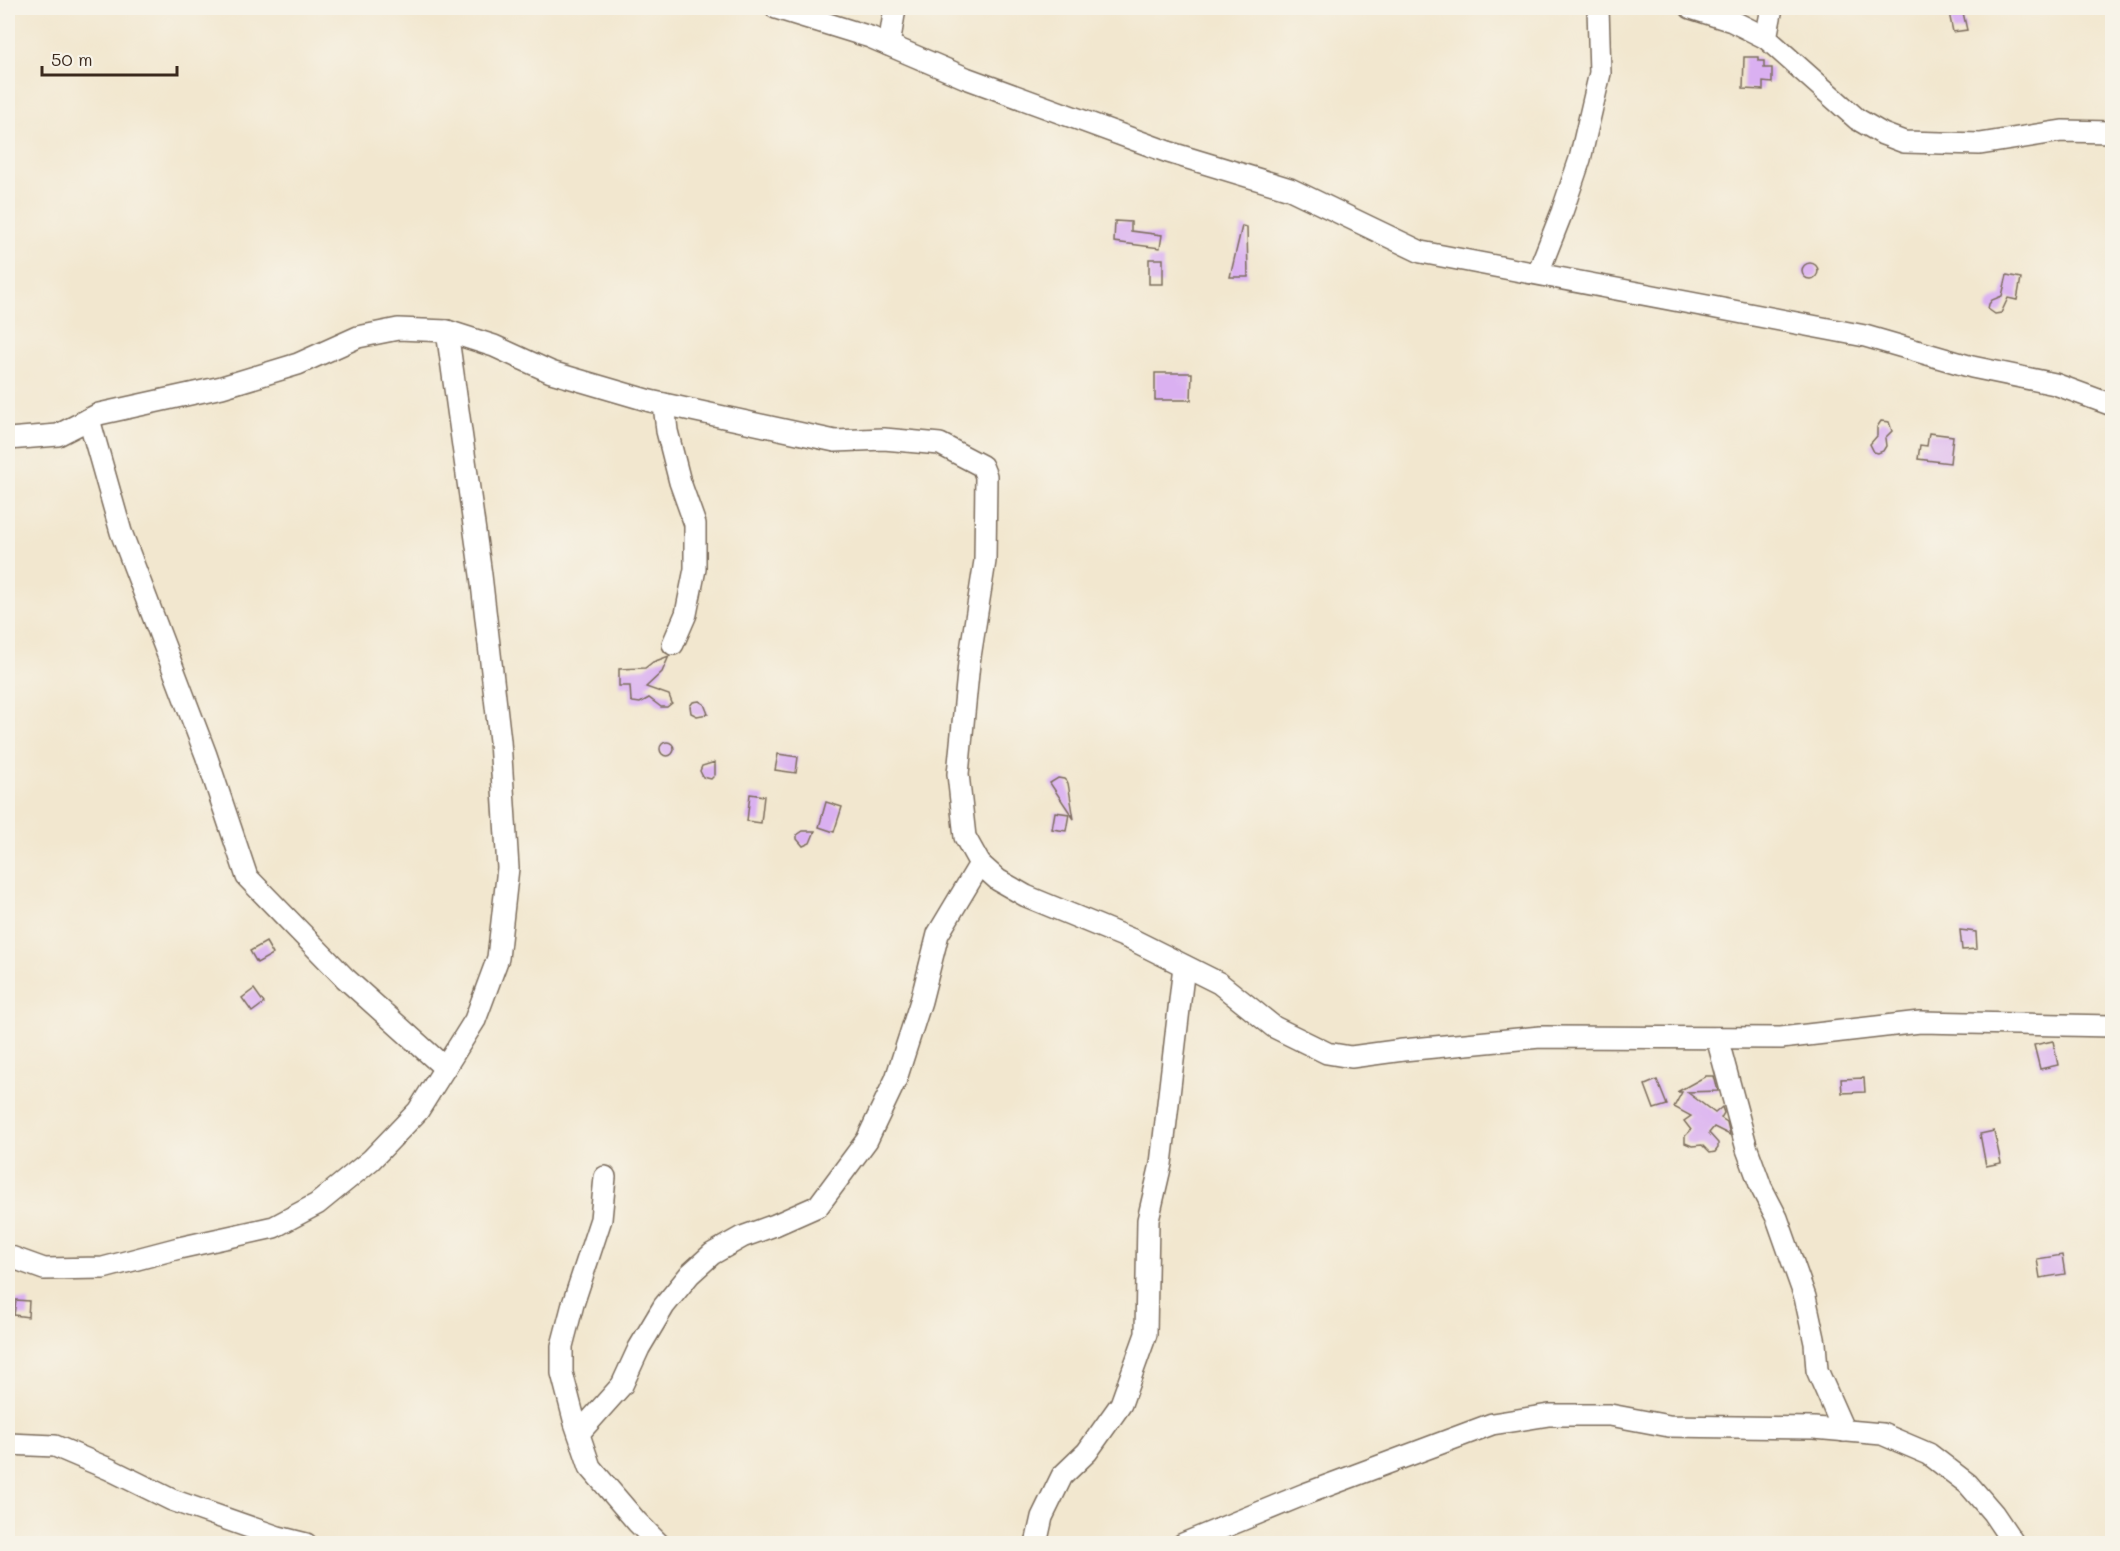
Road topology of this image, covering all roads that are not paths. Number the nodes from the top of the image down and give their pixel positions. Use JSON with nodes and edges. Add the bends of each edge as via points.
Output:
{"nodes":[{"id":1,"x":777,"y":8,"type":"edge"},
{"id":2,"x":895,"y":8,"type":"edge"},
{"id":3,"x":1598,"y":8,"type":"edge"},
{"id":4,"x":1691,"y":8,"type":"edge"},
{"id":5,"x":1772,"y":8,"type":"edge"},
{"id":6,"x":1766,"y":38,"type":"junction"},
{"id":7,"x":889,"y":45,"type":"junction"},
{"id":8,"x":2112,"y":132,"type":"edge"},
{"id":9,"x":1538,"y":273,"type":"junction"},
{"id":10,"x":447,"y":331,"type":"junction"},
{"id":11,"x":664,"y":404,"type":"junction"},
{"id":12,"x":2112,"y":405,"type":"edge"},
{"id":13,"x":89,"y":419,"type":"junction"},
{"id":14,"x":8,"y":439,"type":"edge"},
{"id":15,"x":673,"y":644,"type":"dead end"},
{"id":16,"x":980,"y":864,"type":"junction"},
{"id":17,"x":1184,"y":966,"type":"junction"},
{"id":18,"x":2112,"y":1026,"type":"edge"},
{"id":19,"x":1717,"y":1038,"type":"junction"},
{"id":20,"x":445,"y":1068,"type":"junction"},
{"id":21,"x":605,"y":1178,"type":"dead end"},
{"id":22,"x":8,"y":1256,"type":"edge"},
{"id":23,"x":1844,"y":1431,"type":"junction"},
{"id":24,"x":579,"y":1433,"type":"junction"},
{"id":25,"x":8,"y":1444,"type":"edge"},
{"id":26,"x":306,"y":1544,"type":"edge"},
{"id":27,"x":659,"y":1544,"type":"edge"},
{"id":28,"x":1036,"y":1544,"type":"edge"},
{"id":29,"x":1183,"y":1544,"type":"edge"},
{"id":30,"x":2014,"y":1544,"type":"edge"}],
"edges":[{"from":1,"to":7,"type":"street"},
{"from":2,"to":7,"type":"street"},
{"from":3,"to":9,"type":"street","via":[[1600,73],[1580,159]]},
{"from":4,"to":6,"type":"street","via":[[1732,21]]},
{"from":5,"to":6,"type":"street"},
{"from":6,"to":8,"type":"street","via":[[1857,119],[1904,142],[1980,144],[2062,131]]},
{"from":7,"to":9,"type":"street","via":[[966,78],[1168,152],[1290,189],[1421,252]]},
{"from":9,"to":12,"type":"street","via":[[1865,336],[1972,367],[2055,384]]},
{"from":10,"to":11,"type":"street","via":[[494,346],[551,372]]},
{"from":10,"to":13,"type":"street","via":[[398,329],[358,337],[298,364]]},
{"from":10,"to":20,"type":"street","via":[[496,705],[508,868],[498,958],[475,1020]]},
{"from":11,"to":15,"type":"street","via":[[680,482],[695,524],[695,569],[686,614]]},
{"from":11,"to":16,"type":"street","via":[[834,441],[884,439],[940,444],[982,466],[986,476],[985,561],[969,663],[958,774],[965,837]]},
{"from":13,"to":14,"type":"street","via":[[58,435]]},
{"from":13,"to":20,"type":"street","via":[[121,532],[248,877],[345,978]]},
{"from":16,"to":17,"type":"street","via":[[1026,896],[1133,940]]},
{"from":16,"to":24,"type":"street","via":[[938,934],[896,1078],[867,1140],[818,1206],[742,1237],[712,1254],[690,1274],[664,1306],[622,1385]]},
{"from":17,"to":19,"type":"street","via":[[1219,983],[1274,1027],[1327,1053],[1351,1057],[1540,1037]]},
{"from":17,"to":28,"type":"street","via":[[1161,1164],[1148,1220],[1146,1334],[1121,1404],[1087,1452],[1062,1476],[1042,1517]]},
{"from":18,"to":19,"type":"street","via":[[1920,1022],[1781,1038]]},
{"from":19,"to":23,"type":"street","via":[[1748,1149],[1804,1297],[1817,1370]]},
{"from":20,"to":22,"type":"street","via":[[418,1111],[371,1160],[317,1204],[274,1227],[103,1269],[44,1269]]},
{"from":21,"to":24,"type":"street","via":[[601,1219],[562,1346],[562,1373]]},
{"from":23,"to":29,"type":"street","via":[[1669,1426],[1610,1415],[1549,1415],[1492,1424],[1326,1485]]},
{"from":23,"to":30,"type":"street","via":[[1882,1434],[1929,1454],[1968,1484]]},
{"from":24,"to":27,"type":"street","via":[[591,1467]]},
{"from":25,"to":26,"type":"street","via":[[55,1446],[172,1500]]}]}
